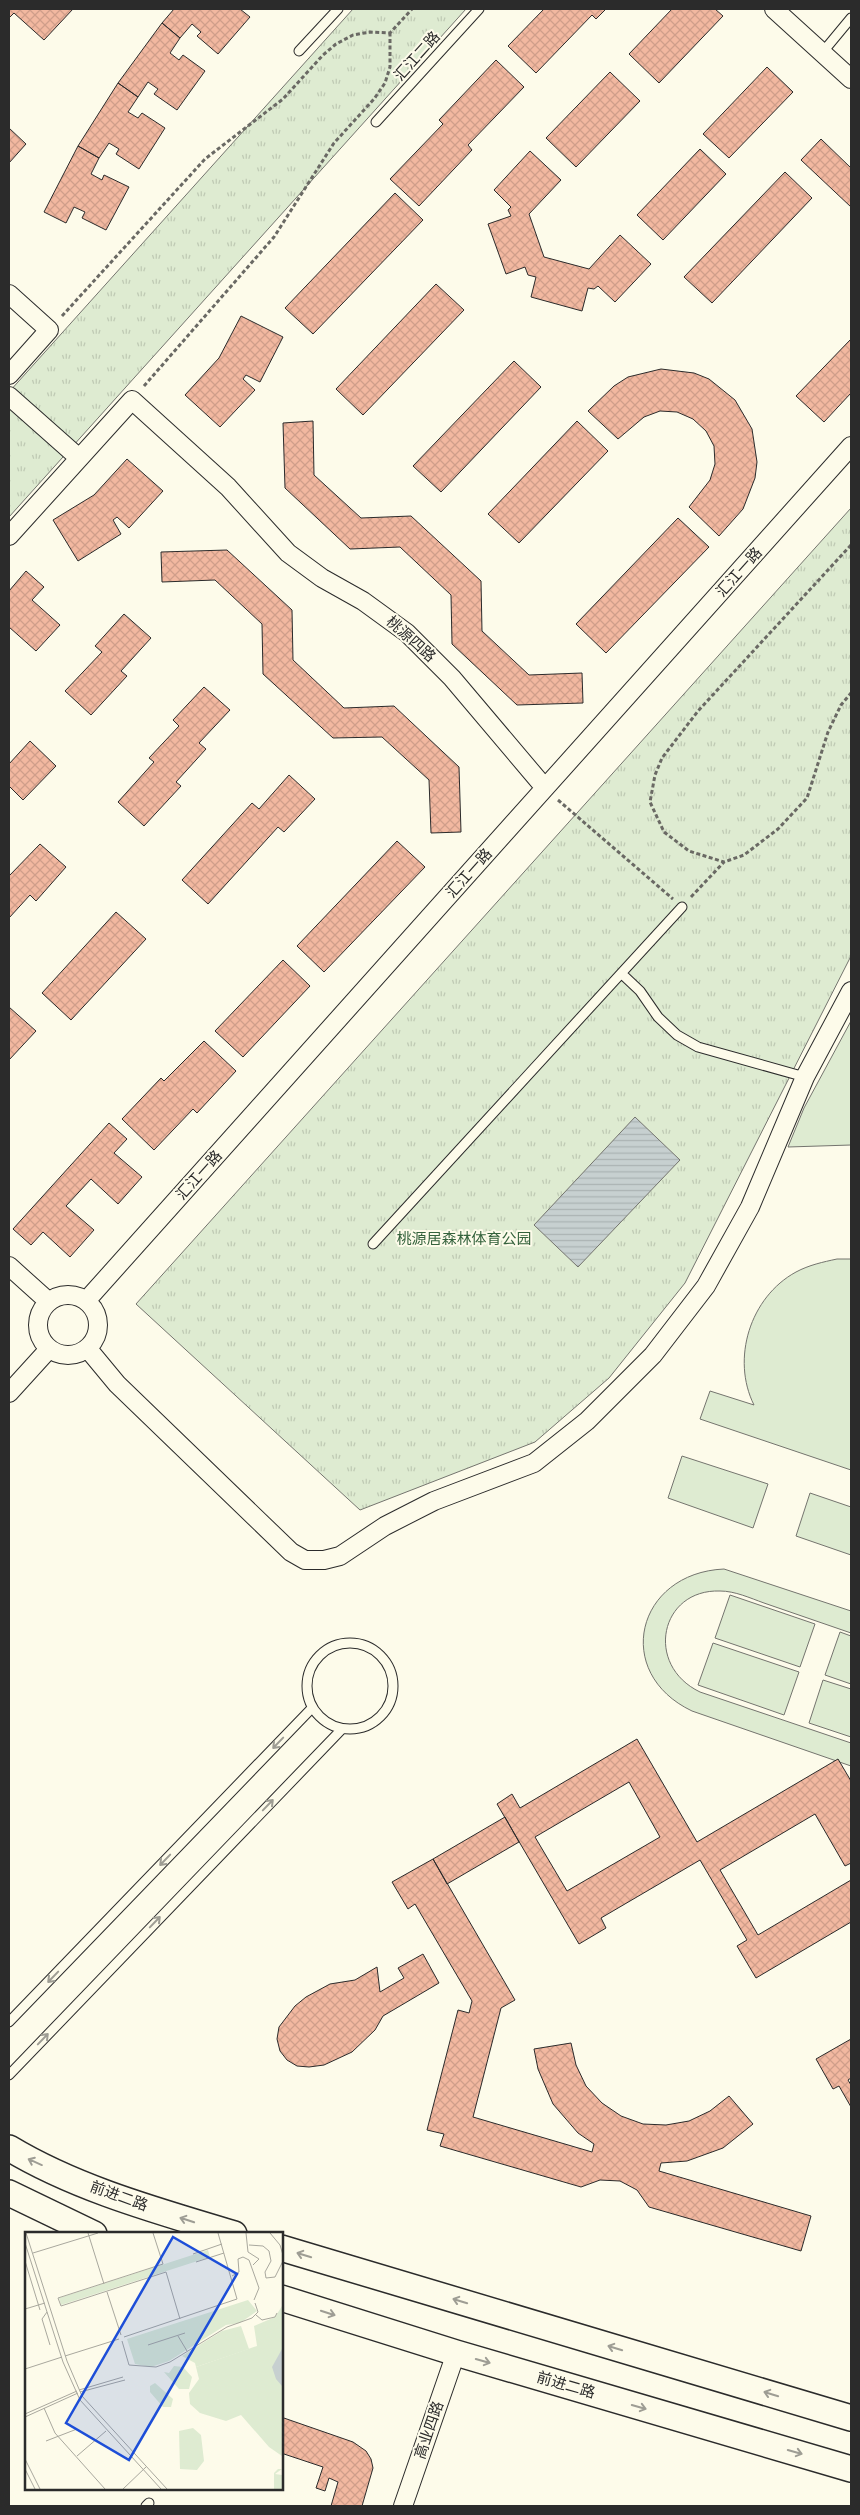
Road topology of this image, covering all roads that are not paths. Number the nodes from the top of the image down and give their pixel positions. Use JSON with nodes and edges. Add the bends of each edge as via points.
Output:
{"nodes":[{"id":1,"x":338,"y":9,"type":"edge"},
{"id":2,"x":478,"y":9,"type":"edge"},
{"id":3,"x":774,"y":9,"type":"edge"},
{"id":4,"x":851,"y":18,"type":"edge"},
{"id":5,"x":299,"y":51,"type":"dead end"},
{"id":6,"x":822,"y":53,"type":"junction"},
{"id":7,"x":851,"y":79,"type":"edge"},
{"id":8,"x":376,"y":122,"type":"dead end"},
{"id":9,"x":9,"y":294,"type":"edge"},
{"id":10,"x":9,"y":375,"type":"edge"},
{"id":11,"x":9,"y":396,"type":"edge"},
{"id":12,"x":851,"y":446,"type":"edge"},
{"id":13,"x":79,"y":458,"type":"junction"},
{"id":14,"x":9,"y":536,"type":"edge"},
{"id":15,"x":545,"y":788,"type":"junction"},
{"id":16,"x":682,"y":907,"type":"road end"},
{"id":17,"x":622,"y":974,"type":"junction"},
{"id":18,"x":851,"y":991,"type":"edge"},
{"id":19,"x":806,"y":1077,"type":"junction"},
{"id":20,"x":373,"y":1244,"type":"dead end"},
{"id":21,"x":9,"y":1266,"type":"edge"},
{"id":22,"x":86,"y":1301,"type":"junction"},
{"id":23,"x":49,"y":1302,"type":"junction"},
{"id":24,"x":88,"y":1349,"type":"junction"},
{"id":25,"x":48,"y":1350,"type":"junction"},
{"id":26,"x":9,"y":1393,"type":"edge"},
{"id":27,"x":312,"y":1708,"type":"junction"},
{"id":28,"x":342,"y":1728,"type":"junction"},
{"id":29,"x":9,"y":2022,"type":"edge"},
{"id":30,"x":9,"y":2075,"type":"edge"},
{"id":31,"x":9,"y":2148,"type":"edge"},
{"id":32,"x":9,"y":2193,"type":"edge"},
{"id":33,"x":9,"y":2209,"type":"edge"},
{"id":34,"x":57,"y":2218,"type":"junction"},
{"id":35,"x":89,"y":2232,"type":"edge"},
{"id":36,"x":228,"y":2232,"type":"edge"},
{"id":37,"x":282,"y":2248,"type":"edge"},
{"id":38,"x":282,"y":2298,"type":"edge"},
{"id":39,"x":456,"y":2353,"type":"junction"},
{"id":40,"x":851,"y":2418,"type":"edge"},
{"id":41,"x":851,"y":2469,"type":"edge"},
{"id":42,"x":402,"y":2506,"type":"edge"}],
"edges":[{"from":1,"to":5,"type":"lane"},
{"from":2,"to":8,"type":"lane","name":"汇江二路"},
{"from":3,"to":6,"type":"street"},
{"from":4,"to":6,"type":"lane"},
{"from":6,"to":7,"type":"street"},
{"from":9,"to":10,"type":"street","via":[[49,330]]},
{"from":11,"to":13,"type":"street"},
{"from":12,"to":15,"type":"street","name":"汇江一路"},
{"from":13,"to":14,"type":"street"},
{"from":13,"to":15,"type":"street","name":"桃源四路","via":[[132,400],[228,487],[303,565],[363,601],[406,633],[452,678]]},
{"from":15,"to":22,"type":"street","name":"汇江一路"},
{"from":16,"to":17,"type":"lane"},
{"from":17,"to":19,"type":"lane","via":[[640,990],[658,1017],[677,1035],[698,1047]]},
{"from":17,"to":20,"type":"lane"},
{"from":18,"to":19,"type":"street"},
{"from":19,"to":24,"type":"street","via":[[750,1207],[706,1286],[646,1361],[587,1421],[534,1463],[434,1502],[385,1526],[340,1556],[305,1560],[291,1552],[116,1384]]},
{"from":21,"to":23,"type":"street"},
{"from":22,"to":23,"type":"street","via":[[68,1294]]},
{"from":22,"to":24,"type":"street","via":[[93,1307],[98,1324],[98,1334]]},
{"from":23,"to":25,"type":"street","via":[[38,1316],[37,1326]]},
{"from":24,"to":25,"type":"street","via":[[64,1356]]},
{"from":25,"to":26,"type":"street"},
{"from":27,"to":28,"type":"lane","via":[[320,1718]]},
{"from":27,"to":28,"type":"lane","via":[[308,1697],[308,1678],[314,1661],[323,1652],[345,1643],[369,1648],[379,1654],[392,1675],[393,1688],[385,1710],[366,1726]]},
{"from":27,"to":29,"type":"lane","one_way":true},
{"from":30,"to":28,"type":"lane","one_way":true},
{"from":36,"to":31,"type":"main road","name":"前进二路","one_way":true,"via":[[97,2189]]},
{"from":32,"to":34,"type":"main road"},
{"from":33,"to":34,"type":"main road"},
{"from":34,"to":35,"type":"main road"},
{"from":40,"to":37,"type":"main road","one_way":true},
{"from":38,"to":39,"type":"main road","name":"前进二路","one_way":true},
{"from":39,"to":41,"type":"main road","name":"前进二路","one_way":true},
{"from":39,"to":42,"type":"street","name":"高业四路"}]}
